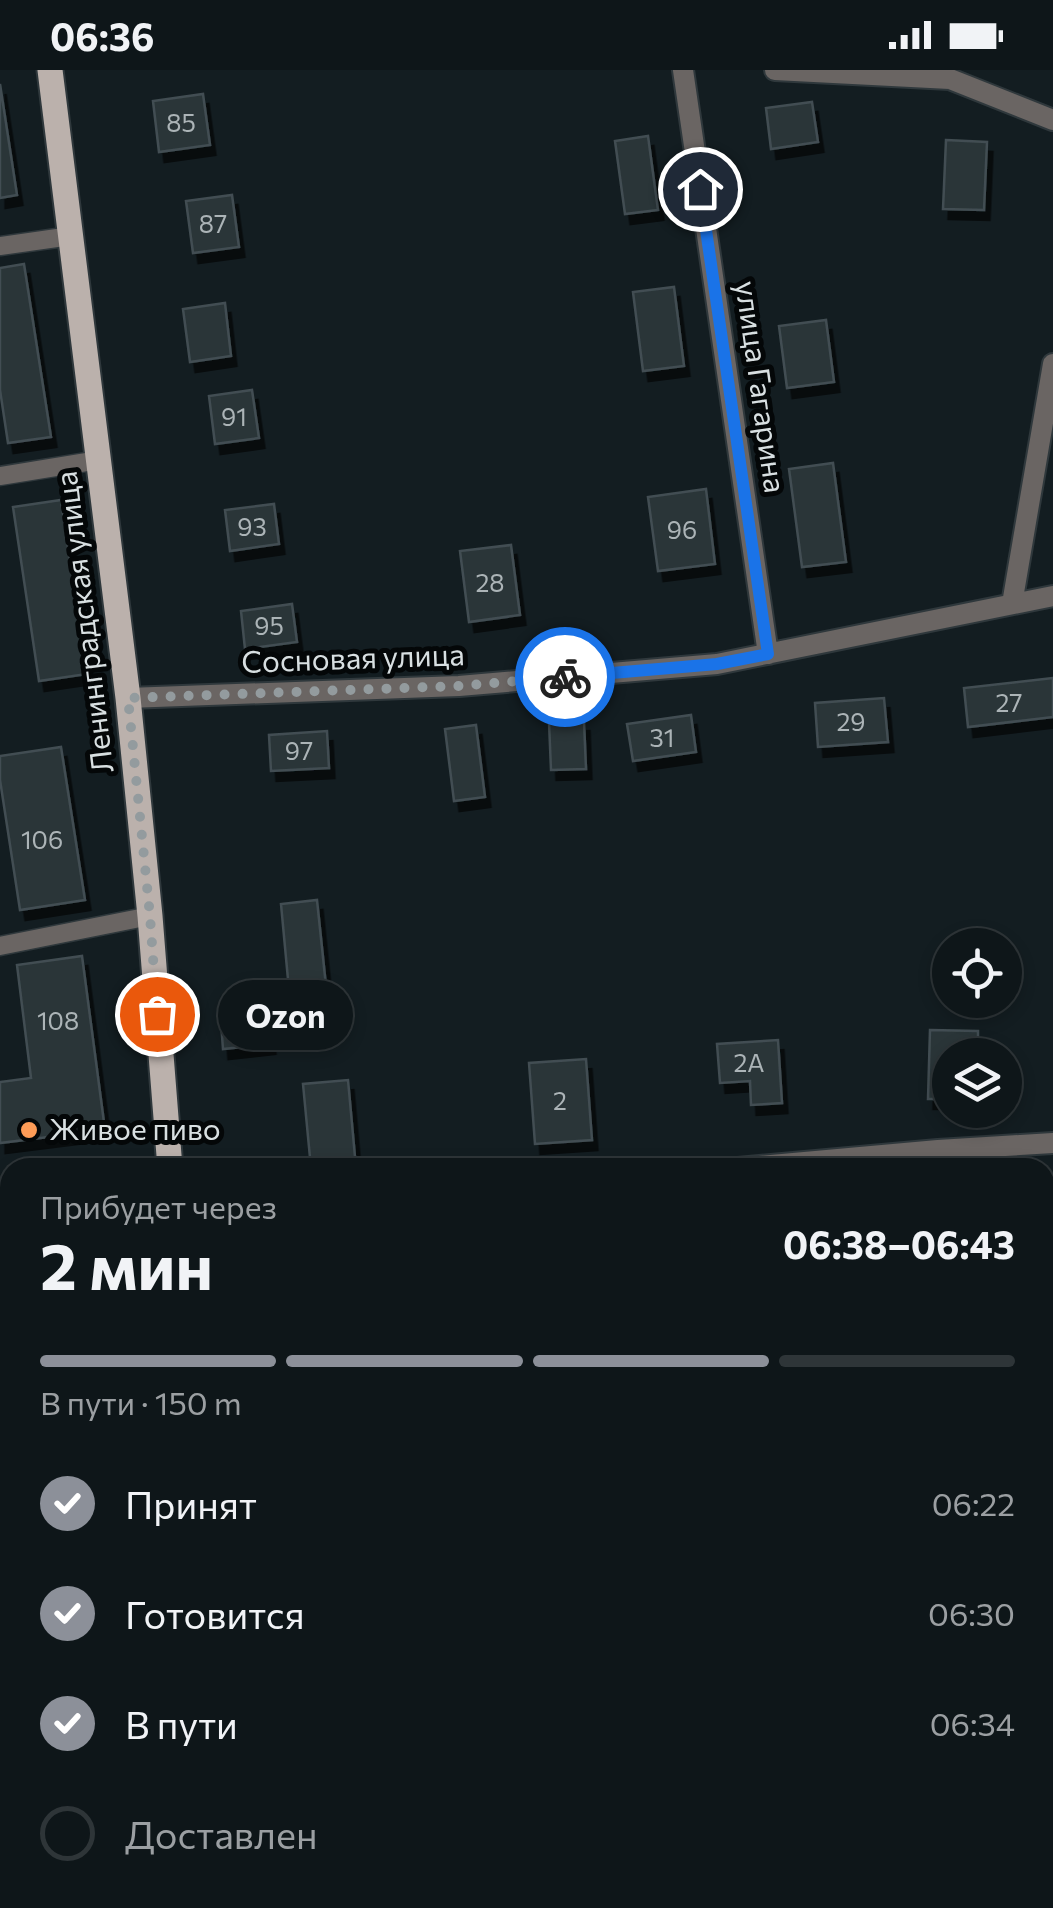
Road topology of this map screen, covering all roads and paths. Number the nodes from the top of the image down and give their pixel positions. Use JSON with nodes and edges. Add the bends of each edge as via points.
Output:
{"nodes":[{"id":1,"x":50,"y":70,"type":"edge"},
{"id":2,"x":683,"y":70,"type":"edge"},
{"id":3,"x":776,"y":70,"type":"edge"},
{"id":4,"x":1053,"y":120,"type":"edge"},
{"id":5,"x":71,"y":236,"type":"junction"},
{"id":6,"x":0,"y":246,"type":"edge"},
{"id":7,"x":1053,"y":364,"type":"edge"},
{"id":8,"x":99,"y":460,"type":"junction"},
{"id":9,"x":0,"y":476,"type":"edge"},
{"id":10,"x":1053,"y":596,"type":"edge"},
{"id":11,"x":1012,"y":604,"type":"junction"},
{"id":12,"x":768,"y":654,"type":"junction"},
{"id":13,"x":128,"y":698,"type":"junction"},
{"id":14,"x":150,"y":916,"type":"junction"},
{"id":15,"x":0,"y":946,"type":"edge"},
{"id":16,"x":1053,"y":1143,"type":"edge"},
{"id":17,"x":169,"y":1158,"type":"edge"},
{"id":18,"x":849,"y":1158,"type":"edge"}],
"edges":[{"from":1,"to":5,"type":"main road","name":"Ленинградская улица"},
{"from":2,"to":12,"type":"street","name":"улица Гагарина"},
{"from":3,"to":4,"type":"street","via":[[950,79]]},
{"from":5,"to":6,"type":"lane"},
{"from":5,"to":8,"type":"main road","name":"Ленинградская улица"},
{"from":7,"to":11,"type":"street"},
{"from":8,"to":9,"type":"lane"},
{"from":8,"to":13,"type":"main road","name":"Ленинградская улица"},
{"from":10,"to":11,"type":"street","name":"Сосновая улица"},
{"from":11,"to":12,"type":"street","name":"Сосновая улица"},
{"from":12,"to":13,"type":"street","name":"Сосновая улица","via":[[459,686]]},
{"from":13,"to":14,"type":"main road","name":"Ленинградская улица"},
{"from":14,"to":15,"type":"lane"},
{"from":14,"to":17,"type":"main road","name":"Ленинградская улица"},
{"from":16,"to":18,"type":"street"}]}
